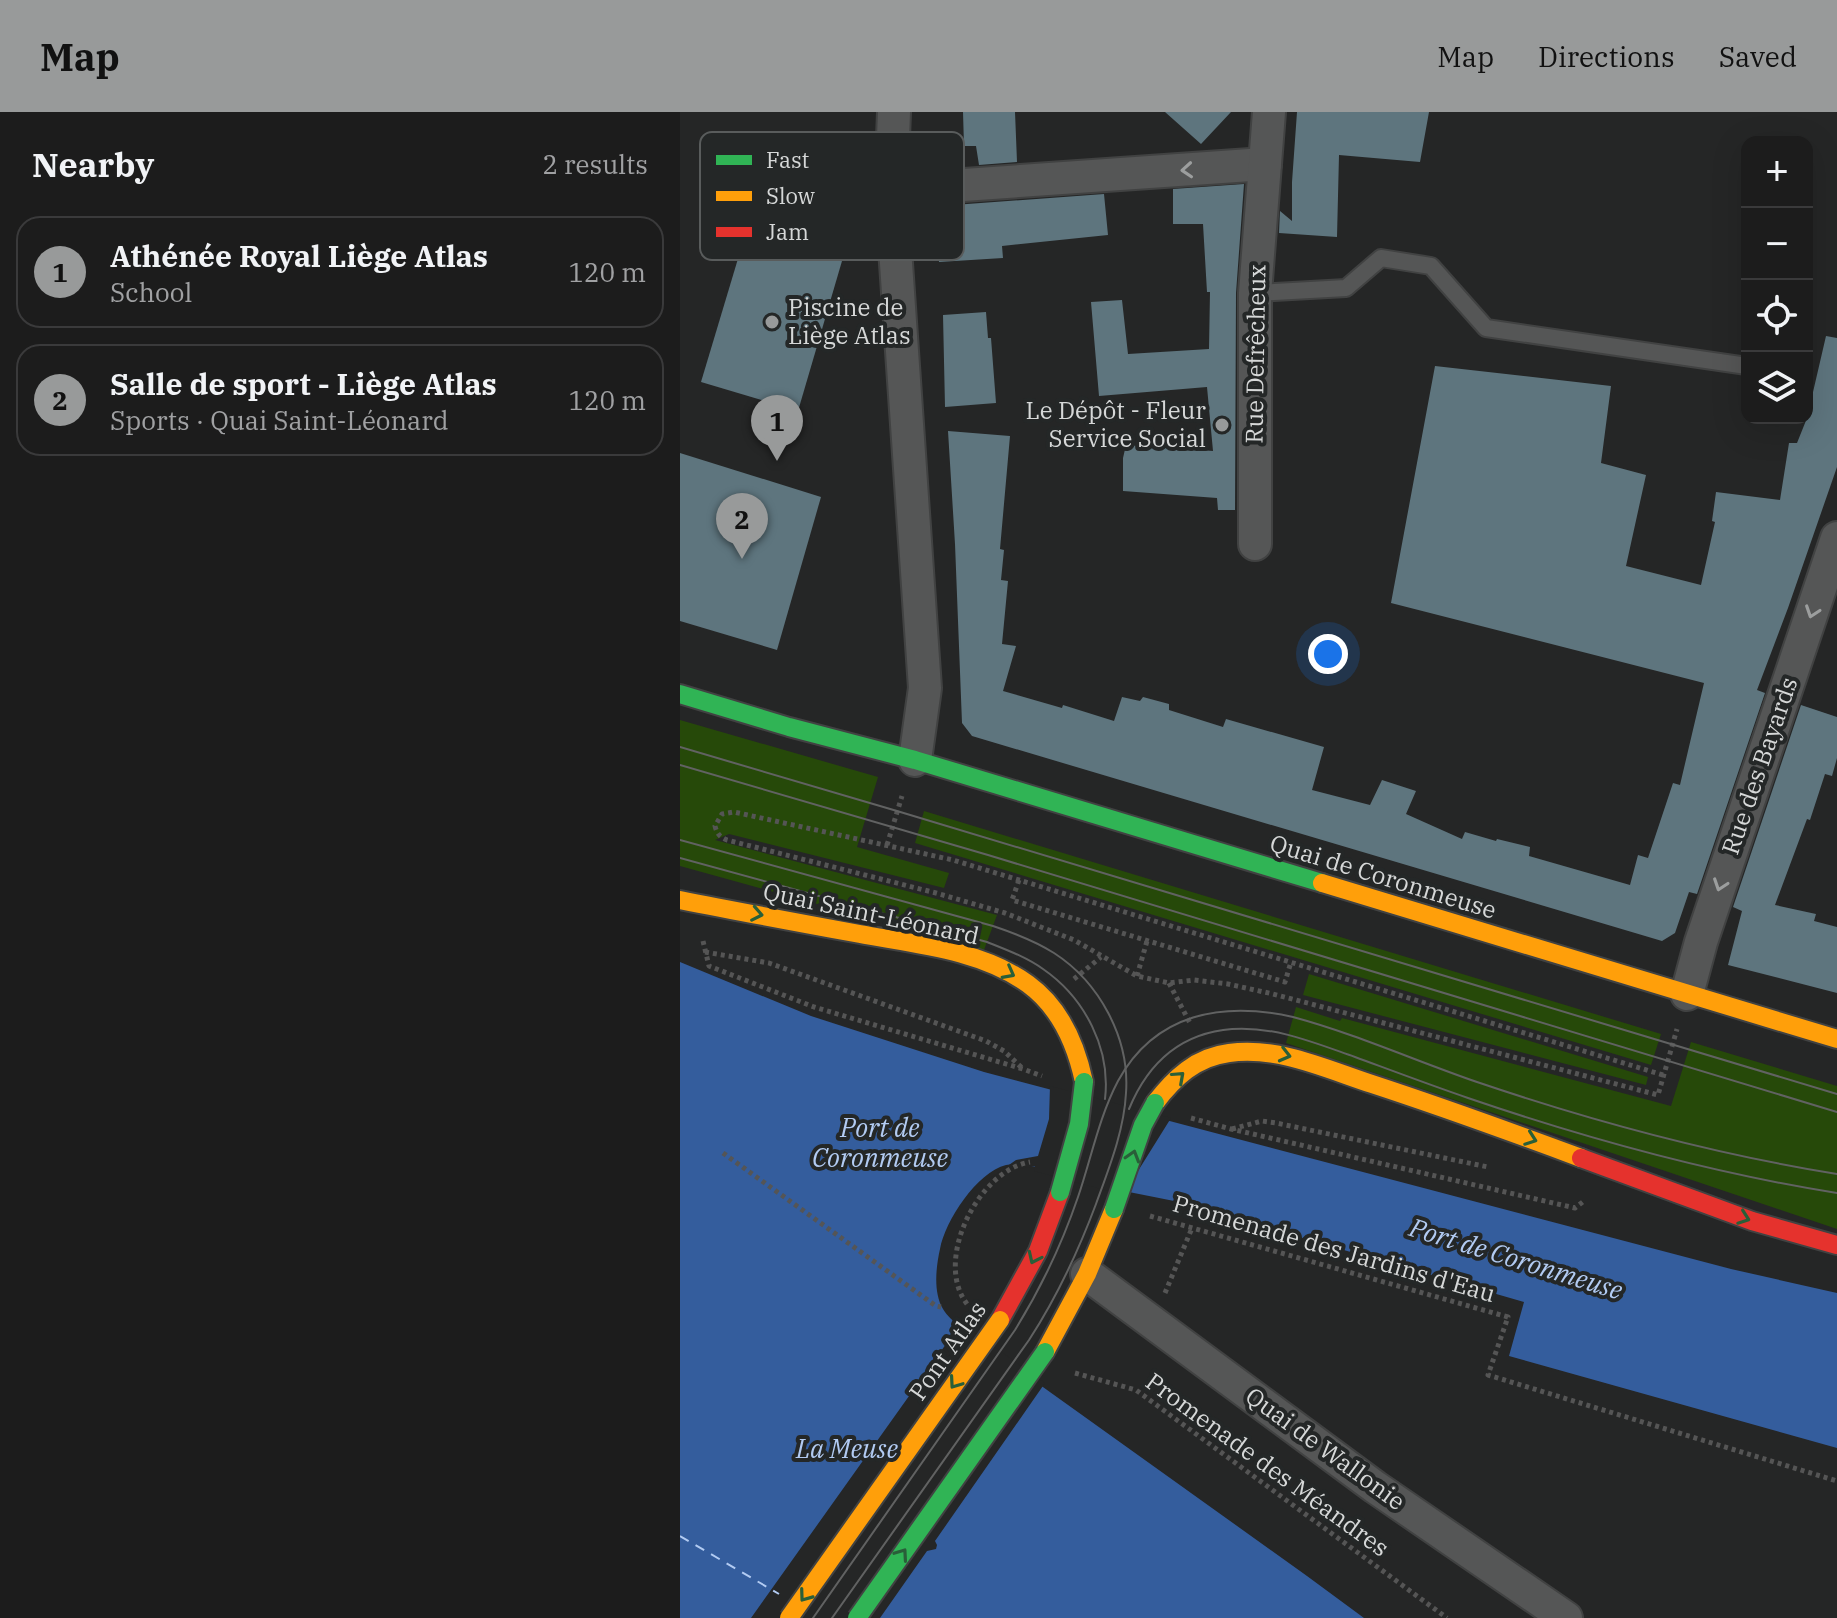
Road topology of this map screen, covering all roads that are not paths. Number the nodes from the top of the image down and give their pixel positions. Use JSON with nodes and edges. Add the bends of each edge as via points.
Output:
{"nodes":[{"id":1,"x":894,"y":112,"type":"edge"},
{"id":2,"x":1269,"y":112,"type":"edge"},
{"id":3,"x":893,"y":132,"type":"edge"},
{"id":4,"x":1265,"y":164,"type":"junction"},
{"id":5,"x":964,"y":185,"type":"edge"},
{"id":6,"x":896,"y":260,"type":"edge"},
{"id":7,"x":1255,"y":293,"type":"junction"},
{"id":8,"x":1741,"y":365,"type":"edge"},
{"id":9,"x":1837,"y":538,"type":"edge"},
{"id":10,"x":1255,"y":544,"type":"dead end"},
{"id":11,"x":680,"y":694,"type":"edge"},
{"id":12,"x":915,"y":760,"type":"junction"},
{"id":13,"x":680,"y":900,"type":"edge"},
{"id":14,"x":1687,"y":994,"type":"junction"},
{"id":15,"x":1837,"y":1039,"type":"edge"},
{"id":16,"x":1084,"y":1082,"type":"joint"},
{"id":17,"x":1837,"y":1245,"type":"edge"},
{"id":18,"x":1087,"y":1274,"type":"junction"},
{"id":19,"x":789,"y":1618,"type":"edge"},
{"id":20,"x":857,"y":1618,"type":"edge"},
{"id":21,"x":1566,"y":1618,"type":"edge"}],
"edges":[{"from":1,"to":3,"type":"street"},
{"from":2,"to":4,"type":"street","name":"Rue Defrêcheux"},
{"from":4,"to":5,"type":"street","one_way":true},
{"from":4,"to":7,"type":"street","name":"Rue Defrêcheux"},
{"from":6,"to":12,"type":"street","via":[[925,688]]},
{"from":7,"to":8,"type":"lane","via":[[1346,288],[1381,258],[1431,266],[1486,328]]},
{"from":7,"to":10,"type":"street","name":"Rue Defrêcheux"},
{"from":9,"to":14,"type":"street","name":"Rue des Bayards","one_way":true},
{"from":11,"to":12,"type":"street"},
{"from":12,"to":14,"type":"street","name":"Quai de Coronmeuse"},
{"from":13,"to":16,"type":"street","name":"Quai Saint-Léonard","one_way":true,"via":[[911,943],[1009,972],[1061,1017]]},
{"from":14,"to":15,"type":"street","name":"Quai de Coronmeuse"},
{"from":16,"to":19,"type":"street","name":"Pont Atlas","one_way":true,"bridge":true,"via":[[1080,1121],[1038,1251],[1000,1320]]},
{"from":18,"to":17,"type":"street","one_way":true,"bridge":true,"via":[[1155,1103],[1189,1068],[1238,1050],[1282,1054],[1466,1115],[1752,1221]]},
{"from":20,"to":18,"type":"street","one_way":true,"bridge":true,"via":[[1045,1352]]},
{"from":18,"to":21,"type":"street","name":"Quai de Wallonie","via":[[1375,1487]]}]}
